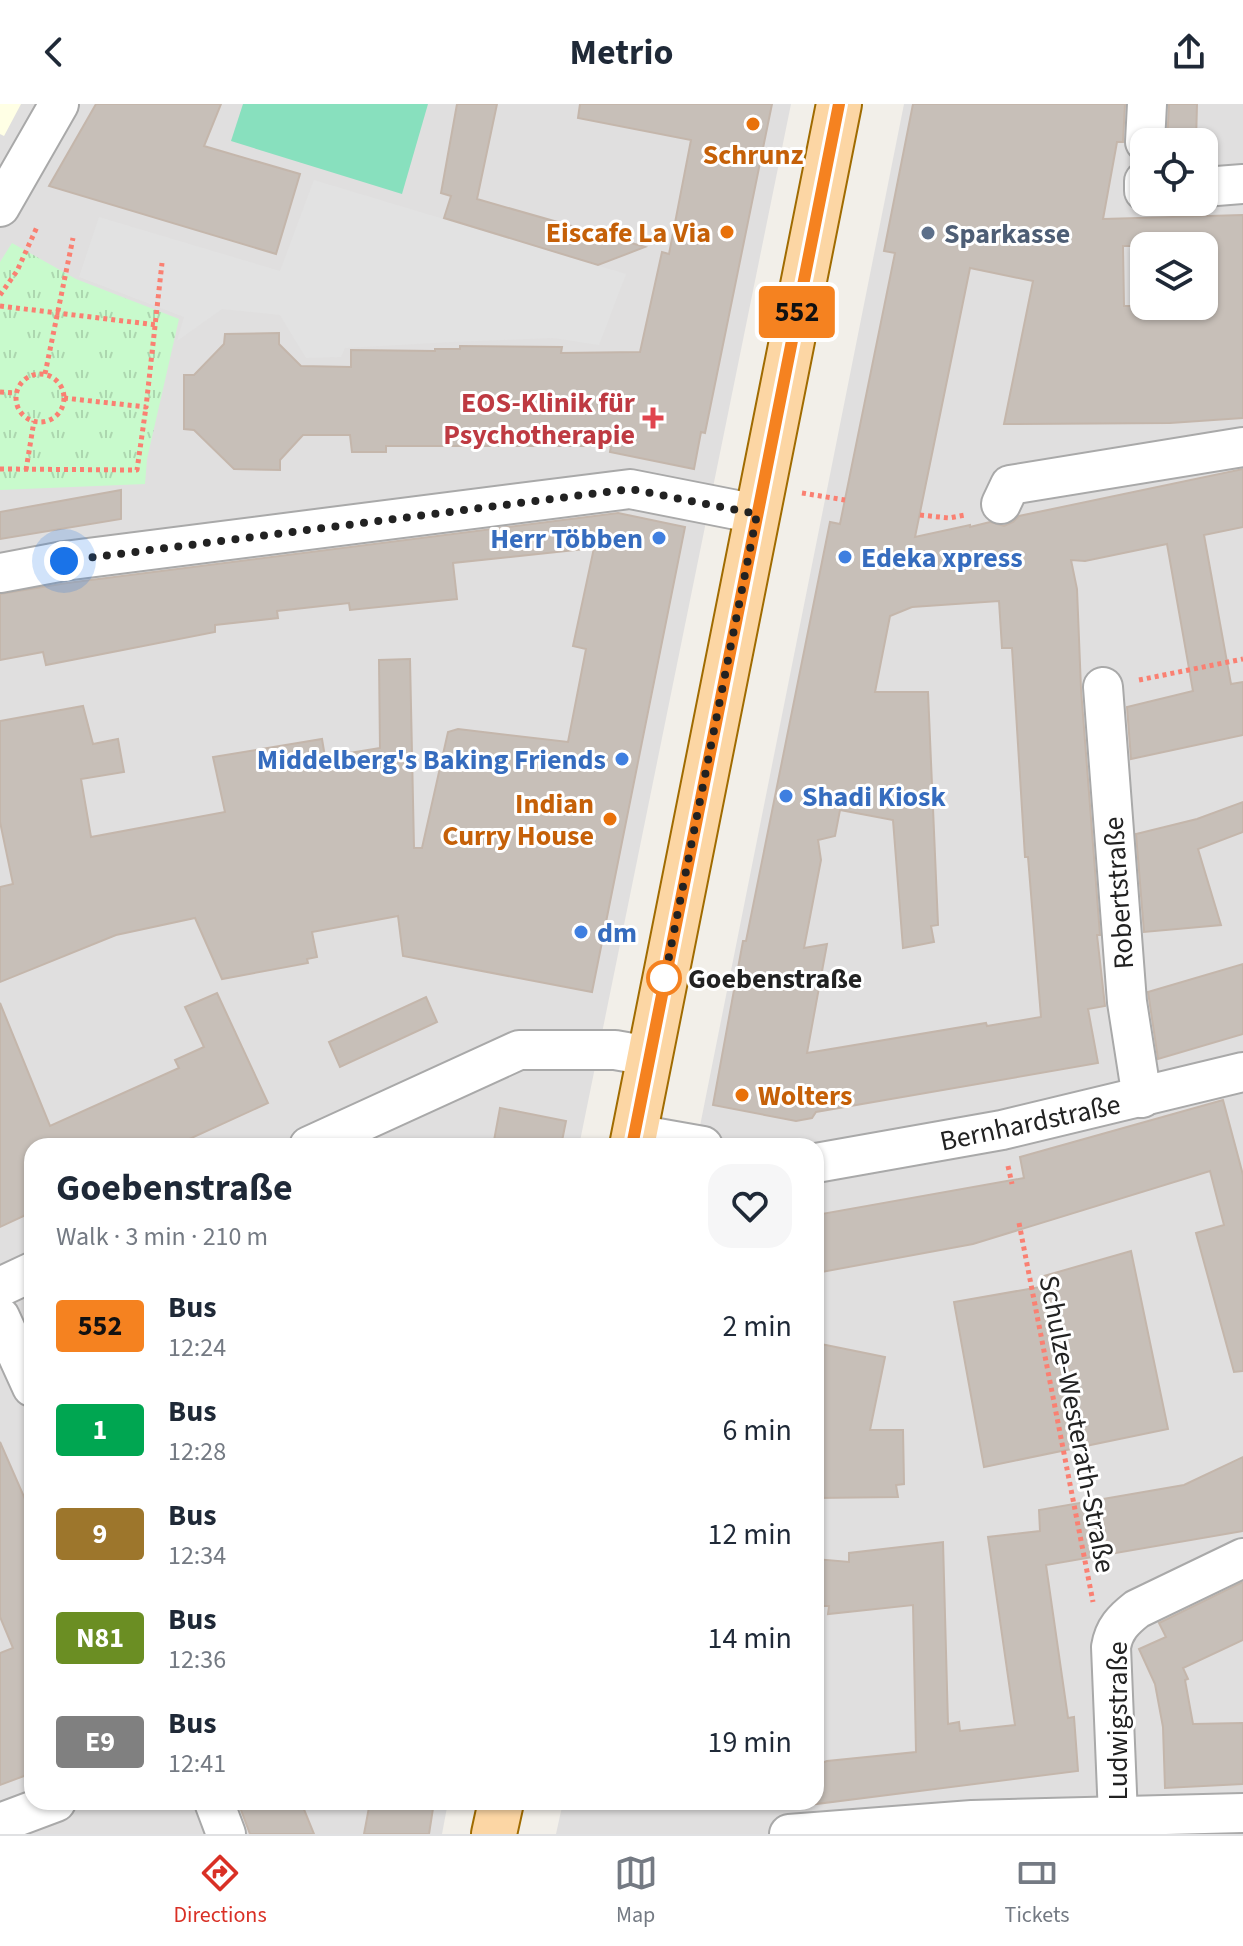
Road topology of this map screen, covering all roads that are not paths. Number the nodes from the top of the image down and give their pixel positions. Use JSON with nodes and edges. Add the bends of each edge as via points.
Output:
{"nodes":[{"id":1,"x":59,"y":104,"type":"edge"},
{"id":2,"x":839,"y":104,"type":"edge"},
{"id":3,"x":1147,"y":104,"type":"edge"},
{"id":4,"x":1146,"y":128,"type":"edge"},
{"id":5,"x":1243,"y":184,"type":"edge"},
{"id":6,"x":1218,"y":186,"type":"edge"},
{"id":7,"x":0,"y":207,"type":"edge"},
{"id":8,"x":1243,"y":447,"type":"edge"},
{"id":9,"x":1001,"y":504,"type":"road end"},
{"id":10,"x":757,"y":514,"type":"junction"},
{"id":11,"x":0,"y":573,"type":"edge"},
{"id":12,"x":1103,"y":687,"type":"road end"},
{"id":13,"x":649,"y":1056,"type":"junction"},
{"id":14,"x":1243,"y":1072,"type":"edge"},
{"id":15,"x":1142,"y":1098,"type":"junction"},
{"id":16,"x":326,"y":1138,"type":"edge"},
{"id":17,"x":633,"y":1138,"type":"edge"},
{"id":18,"x":824,"y":1162,"type":"edge"},
{"id":19,"x":24,"y":1276,"type":"edge"},
{"id":20,"x":0,"y":1287,"type":"edge"},
{"id":21,"x":0,"y":1317,"type":"edge"},
{"id":22,"x":24,"y":1370,"type":"edge"},
{"id":23,"x":1243,"y":1558,"type":"edge"},
{"id":24,"x":35,"y":1810,"type":"edge"},
{"id":25,"x":217,"y":1810,"type":"edge"},
{"id":26,"x":1243,"y":1813,"type":"edge"},
{"id":27,"x":1118,"y":1816,"type":"junction"},
{"id":28,"x":0,"y":1823,"type":"edge"},
{"id":29,"x":226,"y":1834,"type":"edge"},
{"id":30,"x":789,"y":1834,"type":"edge"}],
"edges":[{"from":1,"to":7,"type":"street"},
{"from":2,"to":10,"type":"main road"},
{"from":3,"to":4,"type":"street"},
{"from":5,"to":6,"type":"street"},
{"from":8,"to":9,"type":"street","via":[[1010,485]]},
{"from":10,"to":11,"type":"street","via":[[630,489]]},
{"from":10,"to":13,"type":"main road"},
{"from":12,"to":15,"type":"street","name":"Robertstraße","via":[[1127,1002]]},
{"from":13,"to":16,"type":"street","via":[[615,1050],[519,1050]]},
{"from":13,"to":17,"type":"main road"},
{"from":14,"to":15,"type":"street","name":"Bernhardstraße"},
{"from":15,"to":18,"type":"street","name":"Bernhardstraße"},
{"from":19,"to":20,"type":"street"},
{"from":21,"to":22,"type":"street"},
{"from":23,"to":27,"type":"street","name":"Ludwigstraße","via":[[1137,1609],[1114,1632]]},
{"from":24,"to":28,"type":"street"},
{"from":25,"to":29,"type":"street"},
{"from":26,"to":27,"type":"street"},
{"from":27,"to":30,"type":"street"}]}
